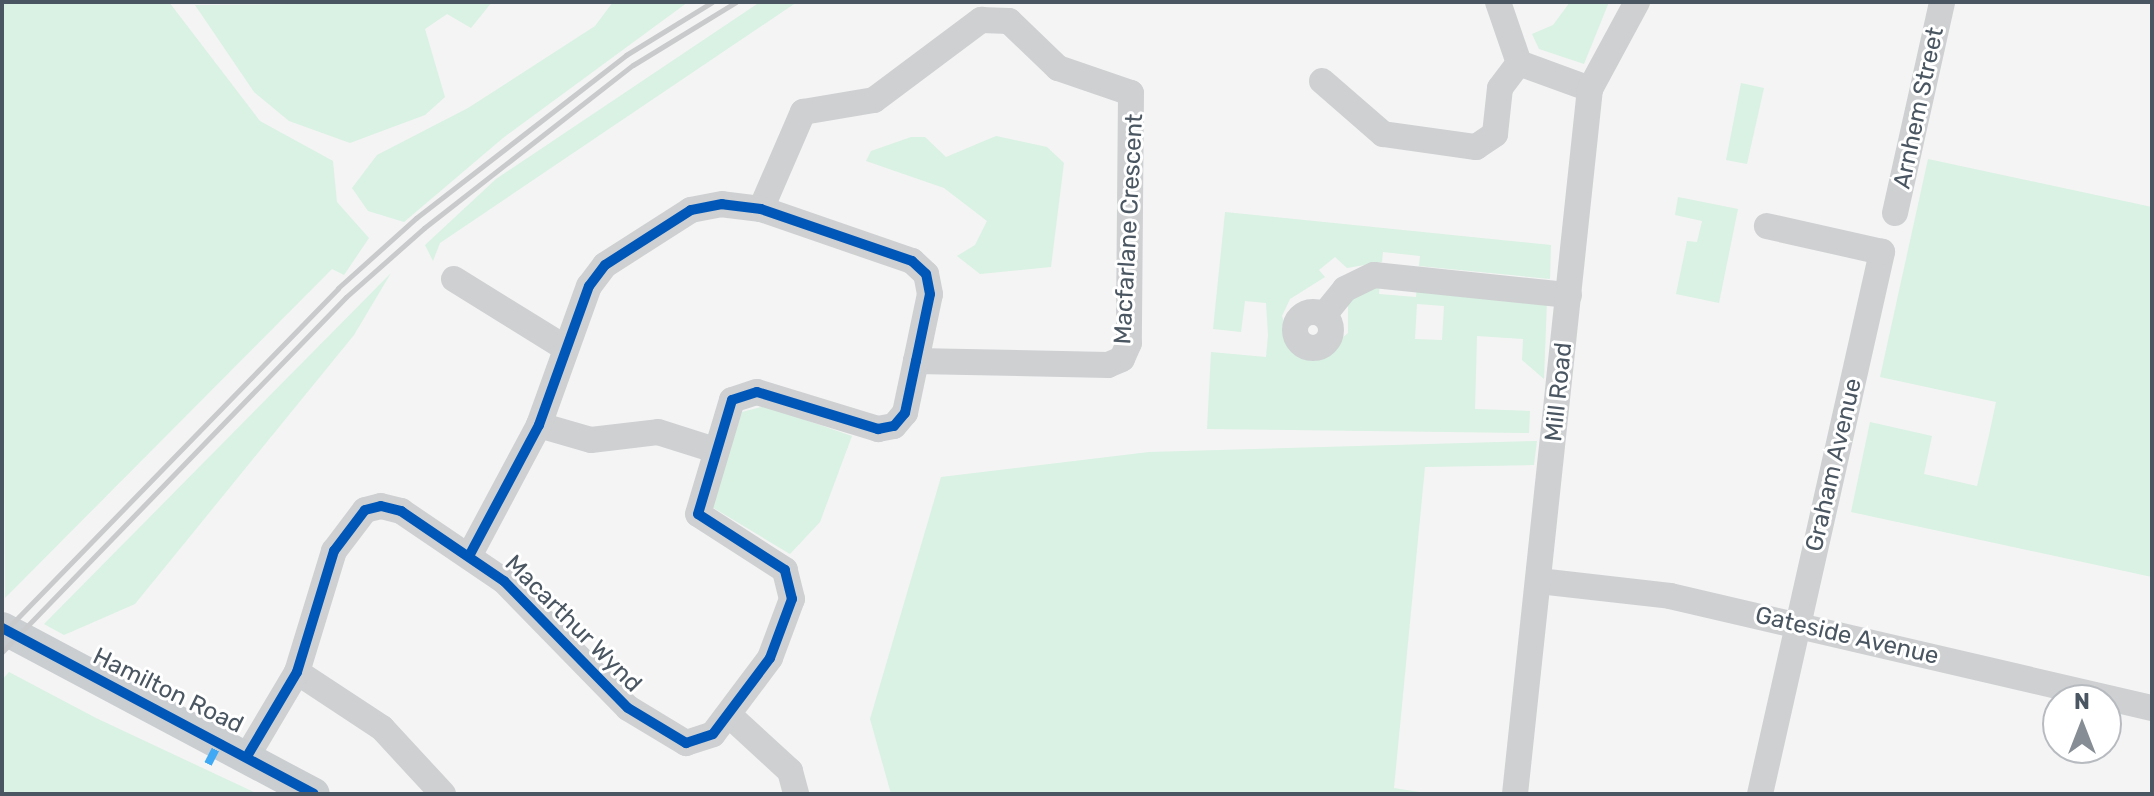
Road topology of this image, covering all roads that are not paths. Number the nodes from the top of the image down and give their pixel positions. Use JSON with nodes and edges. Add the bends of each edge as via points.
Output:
{"nodes":[{"id":1,"x":1498,"y":2,"type":"edge"},
{"id":2,"x":1637,"y":2,"type":"edge"},
{"id":3,"x":1942,"y":2,"type":"edge"},
{"id":4,"x":1519,"y":63,"type":"junction"},
{"id":5,"x":1322,"y":81,"type":"dead end"},
{"id":6,"x":1590,"y":89,"type":"junction"},
{"id":7,"x":761,"y":209,"type":"junction"},
{"id":8,"x":1895,"y":213,"type":"dead end"},
{"id":9,"x":1767,"y":226,"type":"dead end"},
{"id":10,"x":454,"y":279,"type":"dead end"},
{"id":11,"x":1569,"y":295,"type":"junction"},
{"id":12,"x":1324,"y":315,"type":"dead end"},
{"id":13,"x":562,"y":346,"type":"junction"},
{"id":14,"x":916,"y":361,"type":"junction"},
{"id":15,"x":539,"y":425,"type":"junction"},
{"id":16,"x":715,"y":450,"type":"junction"},
{"id":17,"x":470,"y":554,"type":"junction"},
{"id":18,"x":1539,"y":581,"type":"junction"},
{"id":19,"x":1799,"y":625,"type":"junction"},
{"id":20,"x":2,"y":628,"type":"edge"},
{"id":21,"x":297,"y":672,"type":"junction"},
{"id":22,"x":2152,"y":708,"type":"edge"},
{"id":23,"x":729,"y":715,"type":"junction"},
{"id":24,"x":249,"y":753,"type":"junction"},
{"id":25,"x":314,"y":794,"type":"edge"},
{"id":26,"x":443,"y":794,"type":"edge"},
{"id":27,"x":796,"y":794,"type":"edge"},
{"id":28,"x":1515,"y":794,"type":"edge"},
{"id":29,"x":1760,"y":794,"type":"edge"}],
"edges":[{"from":1,"to":4,"type":"street"},
{"from":2,"to":6,"type":"street","name":"Mill Road"},
{"from":3,"to":8,"type":"street","name":"Arnhem Street"},
{"from":4,"to":5,"type":"street","via":[[1500,88],[1495,134],[1476,147],[1383,134]]},
{"from":4,"to":6,"type":"street"},
{"from":6,"to":11,"type":"street","name":"Mill Road"},
{"from":7,"to":13,"type":"street","name":"Macarthur Wynd","via":[[722,204],[691,210],[605,265]]},
{"from":7,"to":14,"type":"street","name":"Macarthur Wynd","via":[[912,261],[926,274],[930,294]]},
{"from":7,"to":14,"type":"street","name":"Macfarlane Crescent","via":[[803,112],[874,100],[981,20],[1009,21],[1058,68],[1131,93],[1130,327],[1122,359],[1108,365]]},
{"from":9,"to":19,"type":"street","name":"Graham Avenue","via":[[1882,252]]},
{"from":10,"to":13,"type":"street"},
{"from":11,"to":12,"type":"street","via":[[1374,275],[1345,289]]},
{"from":11,"to":18,"type":"street","name":"Mill Road"},
{"from":13,"to":15,"type":"street","name":"Macarthur Wynd"},
{"from":14,"to":16,"type":"street","name":"Macarthur Wynd","via":[[905,413],[894,426],[878,429],[743,390],[732,400]]},
{"from":15,"to":16,"type":"street","via":[[591,440],[658,432]]},
{"from":15,"to":17,"type":"street","name":"Macarthur Wynd"},
{"from":16,"to":23,"type":"street","name":"Macarthur Wynd","via":[[698,514],[792,581],[770,658]]},
{"from":17,"to":21,"type":"street","name":"Macarthur Wynd","via":[[401,511],[365,510],[324,575]]},
{"from":17,"to":23,"type":"street","name":"Macarthur Wynd","via":[[628,708],[686,743],[713,734]]},
{"from":18,"to":19,"type":"street","name":"Gateside Avenue","via":[[1670,596]]},
{"from":18,"to":28,"type":"street","name":"Mill Road"},
{"from":19,"to":22,"type":"street","name":"Gateside Avenue"},
{"from":19,"to":29,"type":"street","name":"Graham Avenue"},
{"from":20,"to":24,"type":"main road","name":"Hamilton Road"},
{"from":21,"to":24,"type":"street","name":"Macarthur Wynd"},
{"from":21,"to":26,"type":"street","via":[[382,728]]},
{"from":23,"to":27,"type":"street","via":[[790,771]]},
{"from":24,"to":25,"type":"main road","name":"Hamilton Road"}]}
